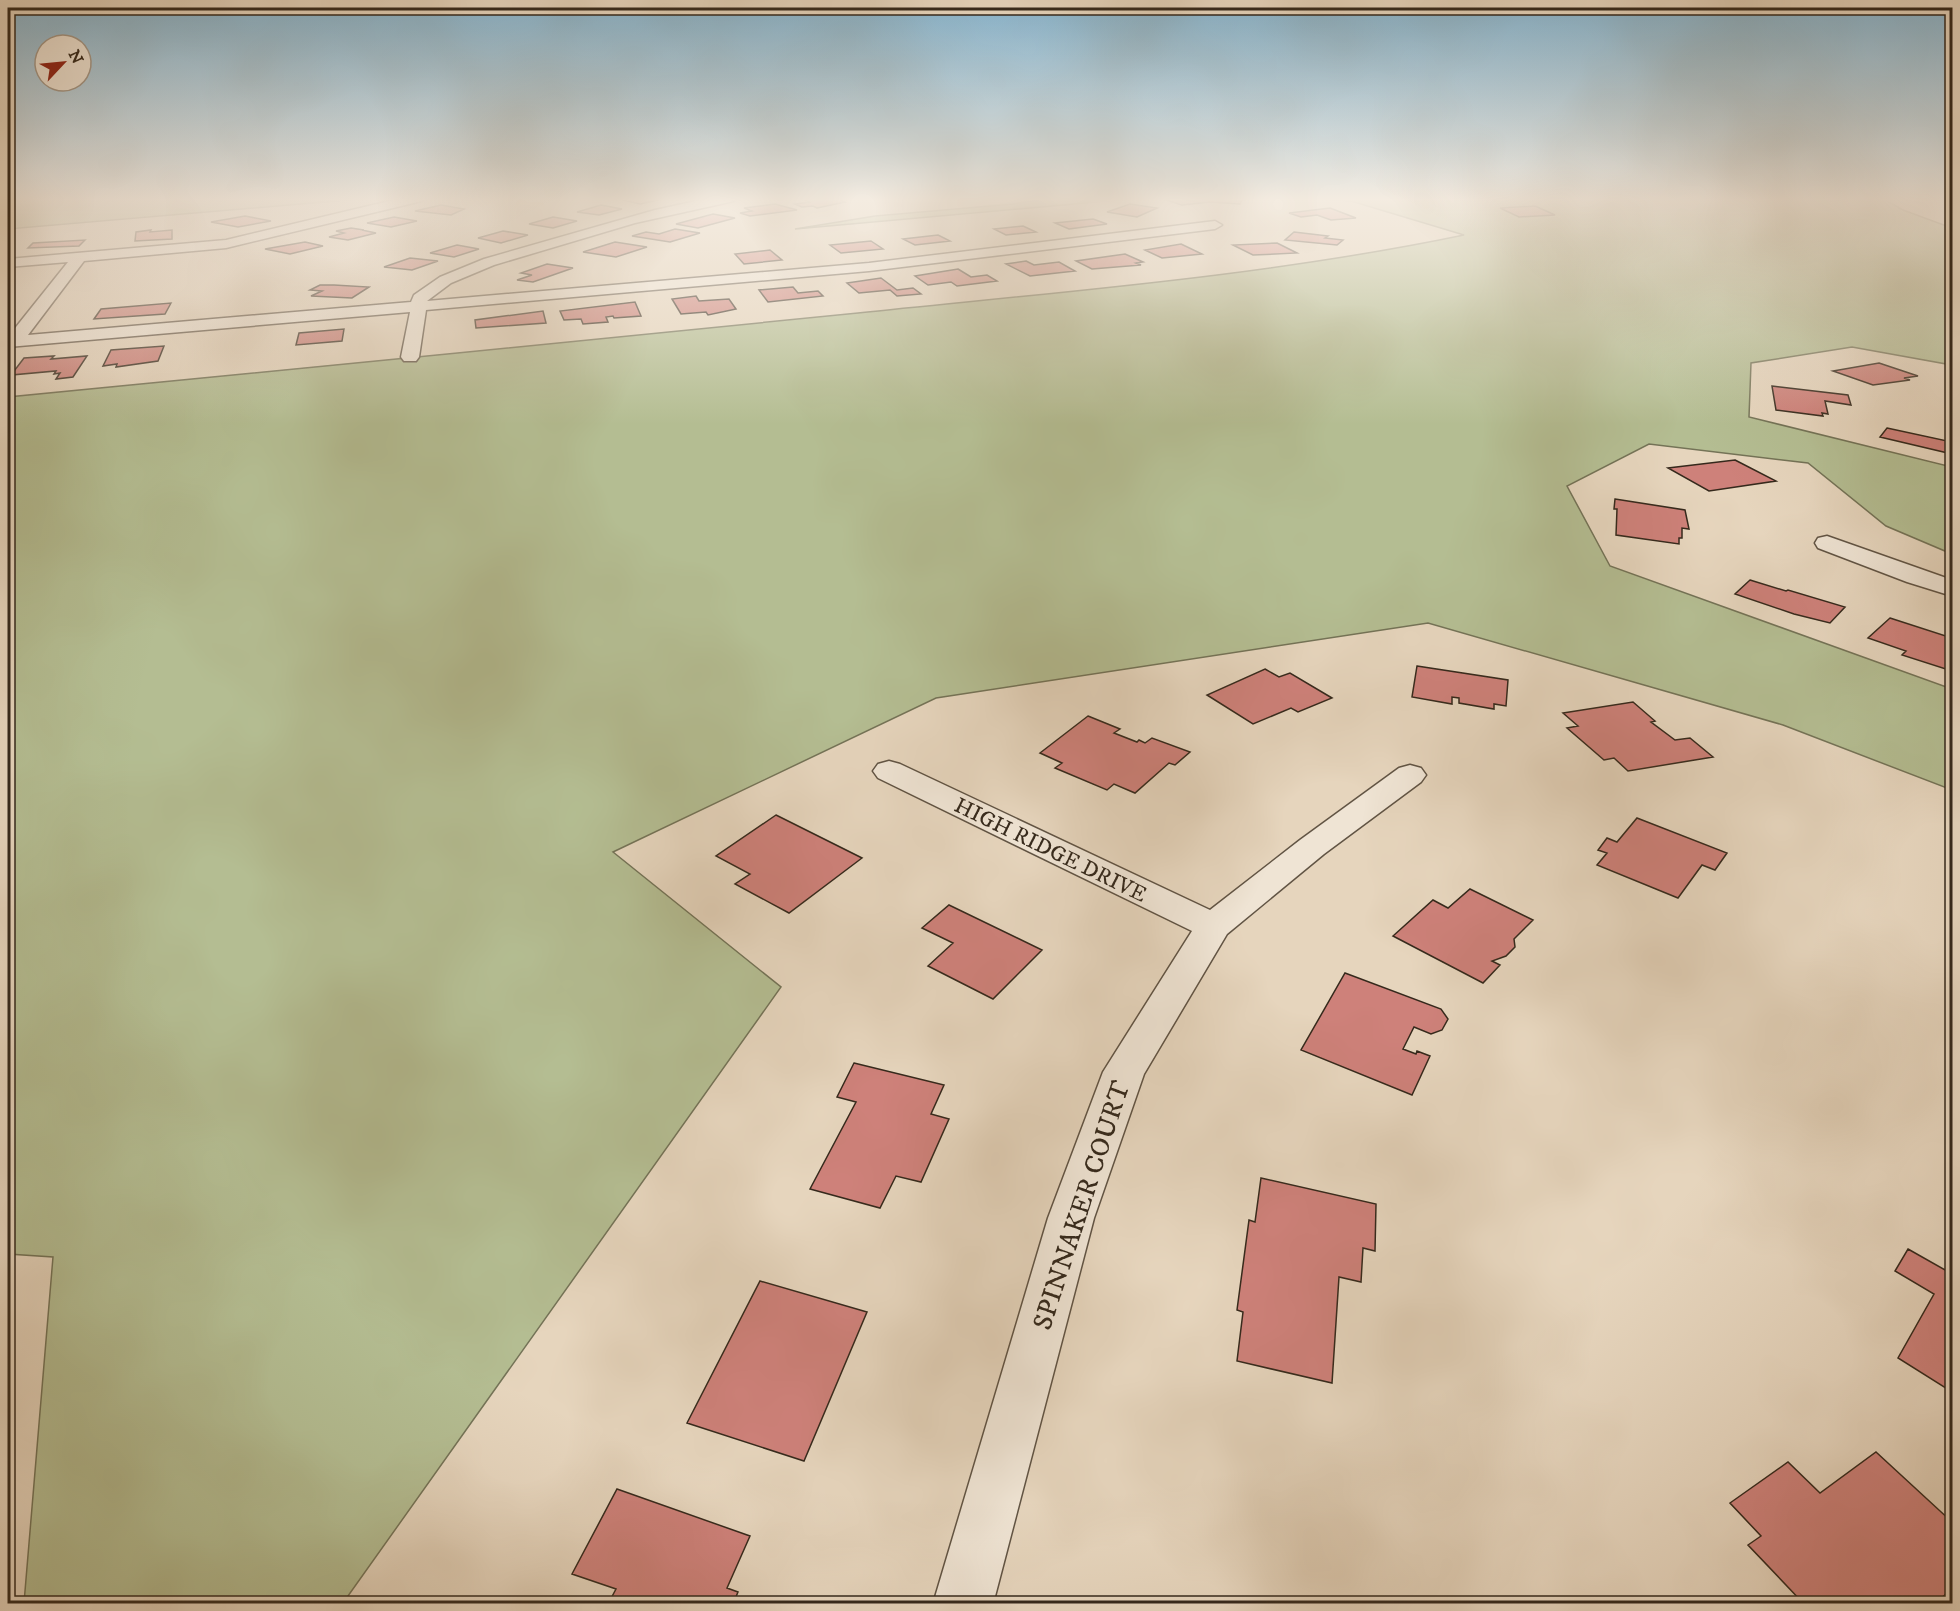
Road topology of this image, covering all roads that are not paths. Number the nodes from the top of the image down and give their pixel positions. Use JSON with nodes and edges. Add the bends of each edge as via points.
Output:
{"nodes":[{"id":1,"x":67,"y":273,"type":"edge"},
{"id":2,"x":461,"y":273,"type":"edge"},
{"id":3,"x":799,"y":273,"type":"edge"},
{"id":4,"x":416,"y":307,"type":"junction"},
{"id":5,"x":11,"y":342,"type":"edge"},
{"id":6,"x":410,"y":357,"type":"dead end"},
{"id":7,"x":1827,"y":543,"type":"dead end"},
{"id":8,"x":1953,"y":588,"type":"edge"},
{"id":9,"x":889,"y":771,"type":"dead end"},
{"id":10,"x":1410,"y":775,"type":"dead end"},
{"id":11,"x":1214,"y":926,"type":"junction"},
{"id":12,"x":963,"y":1604,"type":"edge"}],
"edges":[{"from":1,"to":5,"type":"street"},
{"from":2,"to":4,"type":"street","via":[[445,279],[420,298]]},
{"from":3,"to":4,"type":"street"},
{"from":4,"to":5,"type":"street"},
{"from":4,"to":6,"type":"street"},
{"from":7,"to":8,"type":"street"},
{"from":9,"to":11,"type":"street","name":"HIGH RIDGE DRIVE"},
{"from":10,"to":11,"type":"street","name":"SPINNAKER COURT"},
{"from":11,"to":12,"type":"street","name":"SPINNAKER COURT","via":[[1124,1072],[1071,1218]]}]}
